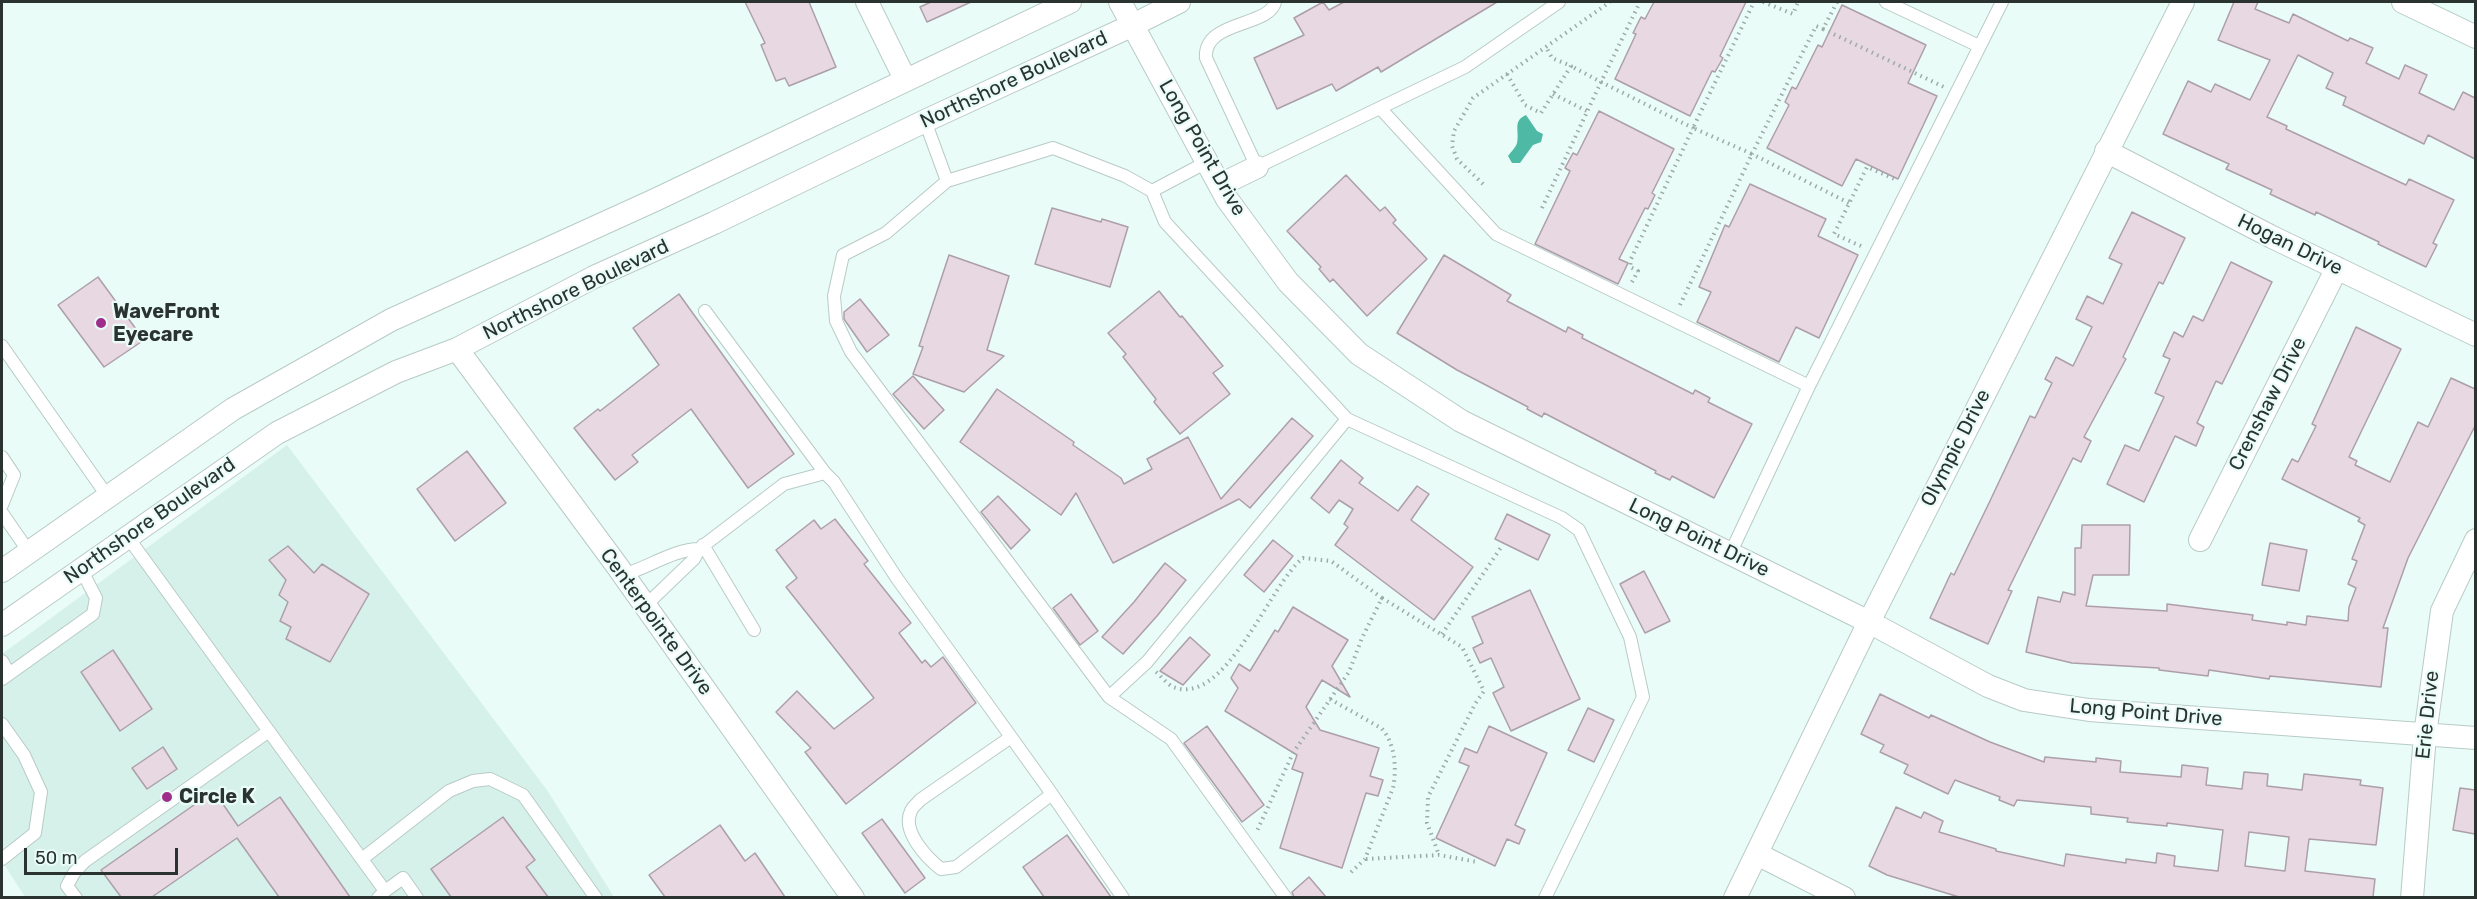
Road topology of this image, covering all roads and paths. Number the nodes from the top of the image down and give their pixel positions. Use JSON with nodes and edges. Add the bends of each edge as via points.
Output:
{"nodes":[{"id":1,"x":867,"y":2,"type":"edge"},
{"id":2,"x":1070,"y":2,"type":"edge"},
{"id":3,"x":1120,"y":2,"type":"edge"},
{"id":4,"x":1179,"y":2,"type":"edge"},
{"id":5,"x":1275,"y":2,"type":"edge"},
{"id":6,"x":1559,"y":2,"type":"edge"},
{"id":7,"x":1610,"y":2,"type":"edge"},
{"id":8,"x":1640,"y":2,"type":"edge"},
{"id":9,"x":1754,"y":2,"type":"edge"},
{"id":10,"x":1763,"y":2,"type":"edge"},
{"id":11,"x":1798,"y":2,"type":"edge"},
{"id":12,"x":1837,"y":2,"type":"edge"},
{"id":13,"x":1886,"y":2,"type":"edge"},
{"id":14,"x":2002,"y":2,"type":"edge"},
{"id":15,"x":2183,"y":2,"type":"edge"},
{"id":16,"x":2403,"y":2,"type":"edge"},
{"id":17,"x":1133,"y":25,"type":"junction"},
{"id":18,"x":1824,"y":29,"type":"junction"},
{"id":19,"x":2475,"y":37,"type":"edge"},
{"id":20,"x":1979,"y":46,"type":"junction"},
{"id":21,"x":1546,"y":47,"type":"junction"},
{"id":22,"x":1571,"y":66,"type":"junction"},
{"id":23,"x":1507,"y":74,"type":"junction"},
{"id":24,"x":905,"y":79,"type":"junction"},
{"id":25,"x":1600,"y":82,"type":"junction"},
{"id":26,"x":1956,"y":92,"type":"junction"},
{"id":27,"x":1553,"y":94,"type":"junction"},
{"id":28,"x":1380,"y":108,"type":"junction"},
{"id":29,"x":1587,"y":111,"type":"junction"},
{"id":30,"x":925,"y":121,"type":"junction"},
{"id":31,"x":1693,"y":128,"type":"junction"},
{"id":32,"x":2106,"y":151,"type":"junction"},
{"id":33,"x":1752,"y":154,"type":"junction"},
{"id":34,"x":1207,"y":162,"type":"junction"},
{"id":35,"x":1257,"y":167,"type":"junction"},
{"id":36,"x":947,"y":181,"type":"junction"},
{"id":37,"x":1483,"y":184,"type":"dead end"},
{"id":38,"x":1220,"y":185,"type":"junction"},
{"id":39,"x":1910,"y":185,"type":"junction"},
{"id":40,"x":1152,"y":191,"type":"junction"},
{"id":41,"x":1849,"y":203,"type":"junction"},
{"id":42,"x":1542,"y":208,"type":"dead end"},
{"id":43,"x":1876,"y":253,"type":"junction"},
{"id":44,"x":2337,"y":268,"type":"junction"},
{"id":45,"x":1624,"y":296,"type":"junction"},
{"id":46,"x":705,"y":311,"type":"dead end"},
{"id":47,"x":1673,"y":320,"type":"junction"},
{"id":48,"x":2475,"y":335,"type":"edge"},
{"id":49,"x":2,"y":346,"type":"edge"},
{"id":50,"x":457,"y":349,"type":"junction"},
{"id":51,"x":1809,"y":386,"type":"junction"},
{"id":52,"x":1347,"y":419,"type":"junction"},
{"id":53,"x":2,"y":457,"type":"edge"},
{"id":54,"x":825,"y":473,"type":"junction"},
{"id":55,"x":108,"y":496,"type":"junction"},
{"id":56,"x":2,"y":505,"type":"edge"},
{"id":57,"x":2,"y":513,"type":"edge"},
{"id":58,"x":127,"y":536,"type":"junction"},
{"id":59,"x":2200,"y":540,"type":"dead end"},
{"id":60,"x":2475,"y":540,"type":"edge"},
{"id":61,"x":1502,"y":546,"type":"dead end"},
{"id":62,"x":701,"y":547,"type":"junction"},
{"id":63,"x":29,"y":552,"type":"junction"},
{"id":64,"x":1730,"y":554,"type":"junction"},
{"id":65,"x":81,"y":569,"type":"junction"},
{"id":66,"x":2,"y":571,"type":"edge"},
{"id":67,"x":623,"y":575,"type":"junction"},
{"id":68,"x":1382,"y":598,"type":"junction"},
{"id":69,"x":645,"y":606,"type":"junction"},
{"id":70,"x":1869,"y":622,"type":"junction"},
{"id":71,"x":2,"y":625,"type":"edge"},
{"id":72,"x":754,"y":630,"type":"dead end"},
{"id":73,"x":1442,"y":634,"type":"junction"},
{"id":74,"x":2,"y":661,"type":"edge"},
{"id":75,"x":1147,"y":662,"type":"junction"},
{"id":76,"x":5,"y":676,"type":"edge"},
{"id":77,"x":1109,"y":698,"type":"junction"},
{"id":78,"x":1330,"y":699,"type":"junction"},
{"id":79,"x":2,"y":724,"type":"edge"},
{"id":80,"x":269,"y":731,"type":"junction"},
{"id":81,"x":2425,"y":735,"type":"junction"},
{"id":82,"x":1011,"y":737,"type":"junction"},
{"id":83,"x":2475,"y":738,"type":"edge"},
{"id":84,"x":1052,"y":794,"type":"junction"},
{"id":85,"x":1249,"y":846,"type":"junction"},
{"id":86,"x":1757,"y":854,"type":"junction"},
{"id":87,"x":1439,"y":855,"type":"junction"},
{"id":88,"x":2,"y":859,"type":"edge"},
{"id":89,"x":362,"y":859,"type":"junction"},
{"id":90,"x":1365,"y":859,"type":"junction"},
{"id":91,"x":1478,"y":862,"type":"dead end"},
{"id":92,"x":1348,"y":875,"type":"dead end"},
{"id":93,"x":382,"y":894,"type":"edge"},
{"id":94,"x":76,"y":897,"type":"edge"},
{"id":95,"x":417,"y":897,"type":"edge"},
{"id":96,"x":596,"y":897,"type":"edge"},
{"id":97,"x":853,"y":897,"type":"edge"},
{"id":98,"x":1123,"y":897,"type":"edge"},
{"id":99,"x":1286,"y":897,"type":"edge"},
{"id":100,"x":1545,"y":897,"type":"edge"},
{"id":101,"x":1735,"y":897,"type":"edge"},
{"id":102,"x":1844,"y":897,"type":"edge"},
{"id":103,"x":2412,"y":897,"type":"edge"}],
"edges":[{"from":1,"to":24,"type":"street"},
{"from":2,"to":24,"type":"street"},
{"from":3,"to":17,"type":"street","name":"Long Point Drive"},
{"from":4,"to":17,"type":"street","name":"Northshore Boulevard"},
{"from":5,"to":35,"type":"lane","via":[[1270,11],[1215,36],[1206,51]]},
{"from":6,"to":28,"type":"lane","via":[[1465,68]]},
{"from":7,"to":21,"type":"path"},
{"from":8,"to":25,"type":"path"},
{"from":9,"to":31,"type":"path"},
{"from":10,"to":11,"type":"path","via":[[1793,14]]},
{"from":12,"to":18,"type":"path"},
{"from":13,"to":20,"type":"lane"},
{"from":14,"to":20,"type":"lane"},
{"from":15,"to":32,"type":"street","name":"Olympic Drive"},
{"from":16,"to":19,"type":"street"},
{"from":17,"to":30,"type":"street","name":"Northshore Boulevard"},
{"from":17,"to":34,"type":"street","name":"Long Point Drive"},
{"from":18,"to":26,"type":"path"},
{"from":18,"to":33,"type":"path","via":[[1816,26]]},
{"from":20,"to":26,"type":"lane"},
{"from":21,"to":22,"type":"path","via":[[1552,58]]},
{"from":21,"to":23,"type":"path"},
{"from":22,"to":25,"type":"path"},
{"from":22,"to":27,"type":"path"},
{"from":23,"to":27,"type":"path","via":[[1525,105],[1535,111],[1541,113]]},
{"from":23,"to":37,"type":"path","via":[[1473,98],[1454,131],[1452,146],[1457,159]]},
{"from":24,"to":55,"type":"street","via":[[655,200],[391,320],[233,409]]},
{"from":25,"to":29,"type":"path"},
{"from":25,"to":31,"type":"path"},
{"from":26,"to":39,"type":"lane"},
{"from":27,"to":29,"type":"path"},
{"from":28,"to":35,"type":"lane"},
{"from":28,"to":45,"type":"lane","via":[[1496,234]]},
{"from":29,"to":42,"type":"path"},
{"from":30,"to":36,"type":"lane"},
{"from":30,"to":50,"type":"street","name":"Northshore Boulevard","via":[[714,224],[594,277]]},
{"from":31,"to":33,"type":"path"},
{"from":31,"to":45,"type":"path","via":[[1631,259],[1630,267],[1638,271]]},
{"from":32,"to":44,"type":"street","name":"Hogan Drive"},
{"from":32,"to":70,"type":"street","name":"Olympic Drive"},
{"from":33,"to":41,"type":"path"},
{"from":33,"to":47,"type":"path"},
{"from":34,"to":38,"type":"street","name":"Long Point Drive"},
{"from":34,"to":40,"type":"lane"},
{"from":35,"to":38,"type":"street"},
{"from":36,"to":40,"type":"lane","via":[[1053,148],[1125,176]]},
{"from":36,"to":77,"type":"lane","via":[[886,233],[843,255],[834,296],[836,321],[851,352]]},
{"from":38,"to":64,"type":"street","name":"Long Point Drive","via":[[1288,282],[1359,354],[1461,422]]},
{"from":39,"to":41,"type":"path","via":[[1867,167]]},
{"from":39,"to":43,"type":"lane"},
{"from":40,"to":52,"type":"lane","via":[[1165,222]]},
{"from":41,"to":43,"type":"path","via":[[1834,234]]},
{"from":43,"to":51,"type":"lane"},
{"from":44,"to":48,"type":"street","name":"Hogan Drive"},
{"from":44,"to":59,"type":"street","name":"Crenshaw Drive"},
{"from":45,"to":47,"type":"lane"},
{"from":46,"to":54,"type":"lane"},
{"from":47,"to":51,"type":"lane"},
{"from":49,"to":55,"type":"lane"},
{"from":50,"to":58,"type":"street","name":"Northshore Boulevard","via":[[396,372],[277,433]]},
{"from":50,"to":67,"type":"street","name":"Centerpointe Drive"},
{"from":51,"to":64,"type":"lane"},
{"from":52,"to":75,"type":"lane"},
{"from":52,"to":100,"type":"lane","via":[[1562,518],[1579,530],[1630,637],[1643,697]]},
{"from":53,"to":56,"type":"lane","via":[[14,475]]},
{"from":54,"to":62,"type":"lane","via":[[784,484]]},
{"from":54,"to":82,"type":"lane"},
{"from":55,"to":63,"type":"street"},
{"from":57,"to":63,"type":"lane"},
{"from":58,"to":65,"type":"street","name":"Northshore Boulevard"},
{"from":58,"to":80,"type":"lane"},
{"from":60,"to":81,"type":"street","name":"Erie Drive","via":[[2442,611]]},
{"from":61,"to":73,"type":"path"},
{"from":62,"to":67,"type":"lane"},
{"from":62,"to":69,"type":"lane","via":[[694,560]]},
{"from":62,"to":72,"type":"lane"},
{"from":63,"to":66,"type":"street"},
{"from":64,"to":70,"type":"street","name":"Long Point Drive"},
{"from":65,"to":71,"type":"street","name":"Northshore Boulevard"},
{"from":65,"to":76,"type":"lane","via":[[96,598],[93,615]]},
{"from":67,"to":69,"type":"street","name":"Centerpointe Drive"},
{"from":68,"to":73,"type":"path"},
{"from":68,"to":75,"type":"path","via":[[1332,561],[1303,558],[1234,656],[1200,687],[1173,687]]},
{"from":68,"to":78,"type":"path","via":[[1349,672]]},
{"from":69,"to":97,"type":"street","name":"Centerpointe Drive"},
{"from":70,"to":81,"type":"street","name":"Long Point Drive","via":[[1988,686],[2024,700],[2089,710]]},
{"from":70,"to":86,"type":"street","name":"Olympic Drive"},
{"from":73,"to":87,"type":"path","via":[[1462,647],[1484,691],[1428,797],[1427,823]]},
{"from":74,"to":76,"type":"lane"},
{"from":75,"to":77,"type":"lane"},
{"from":77,"to":85,"type":"lane","via":[[1171,739]]},
{"from":78,"to":85,"type":"path","via":[[1293,753]]},
{"from":78,"to":90,"type":"path","via":[[1381,728],[1388,735],[1392,750],[1393,788]]},
{"from":79,"to":88,"type":"lane","via":[[24,755],[41,792],[35,833]]},
{"from":80,"to":89,"type":"lane"},
{"from":80,"to":94,"type":"lane","via":[[85,861],[67,886]]},
{"from":81,"to":83,"type":"street","name":"Long Point Drive"},
{"from":81,"to":103,"type":"street","name":"Erie Drive"},
{"from":82,"to":84,"type":"lane"},
{"from":82,"to":84,"type":"lane","via":[[921,800],[910,812],[909,829],[928,859],[941,869],[956,867]]},
{"from":84,"to":98,"type":"lane"},
{"from":85,"to":99,"type":"lane"},
{"from":86,"to":101,"type":"street","name":"Olympic Drive"},
{"from":86,"to":102,"type":"street"},
{"from":87,"to":90,"type":"path"},
{"from":87,"to":91,"type":"path"},
{"from":89,"to":93,"type":"lane"},
{"from":89,"to":96,"type":"lane","via":[[449,790],[490,779],[523,795]]},
{"from":90,"to":92,"type":"path"},
{"from":93,"to":95,"type":"lane","via":[[403,878]]}]}
